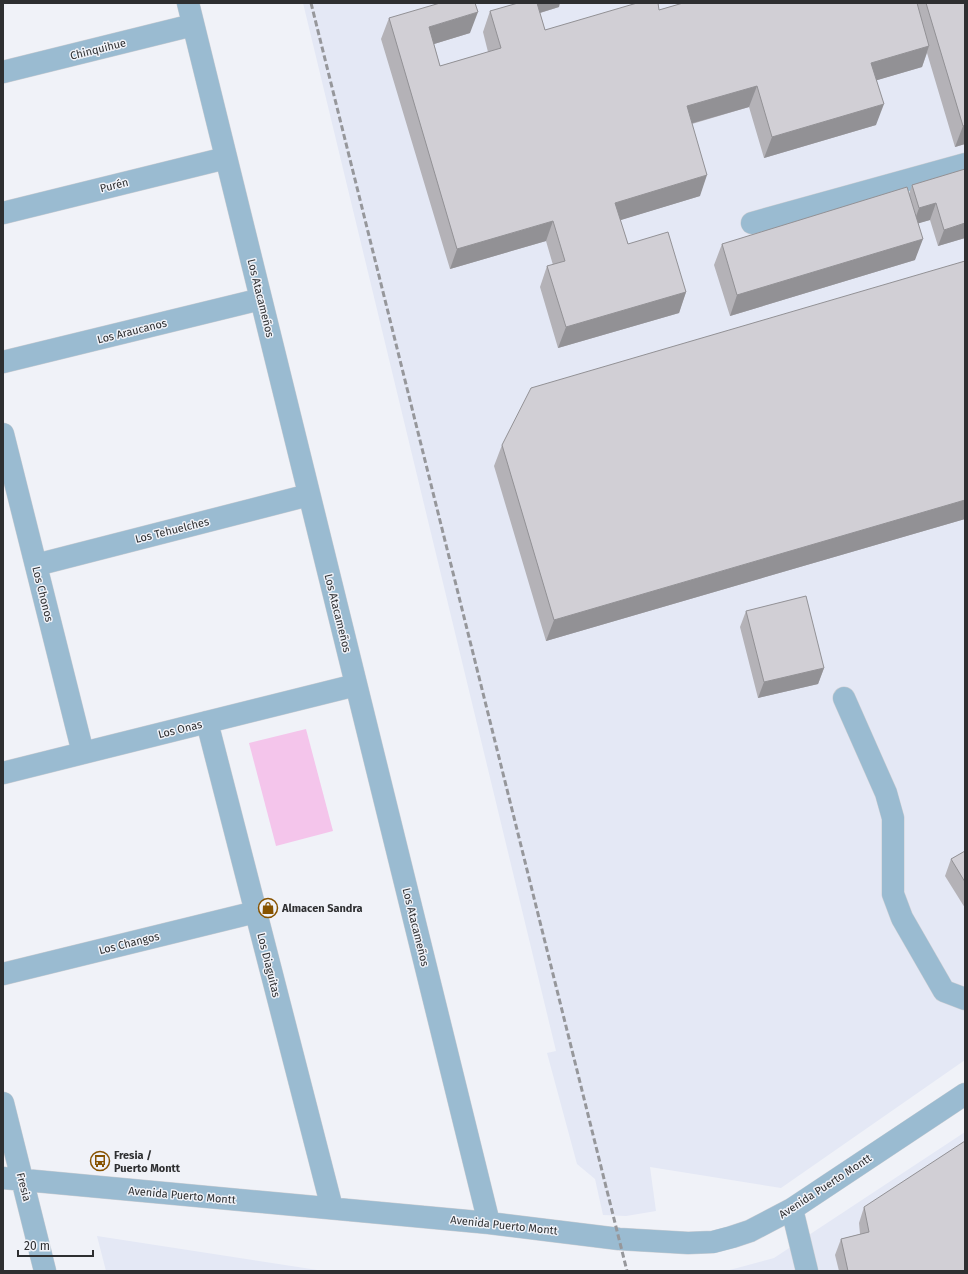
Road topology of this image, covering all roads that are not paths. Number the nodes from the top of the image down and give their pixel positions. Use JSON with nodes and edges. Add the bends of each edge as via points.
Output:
{"nodes":[{"id":1,"x":188,"y":3,"type":"edge"},
{"id":2,"x":193,"y":25,"type":"junction"},
{"id":3,"x":3,"y":72,"type":"edge"},
{"id":4,"x":226,"y":158,"type":"junction"},
{"id":5,"x":965,"y":164,"type":"edge"},
{"id":6,"x":3,"y":213,"type":"edge"},
{"id":7,"x":752,"y":223,"type":"dead end"},
{"id":8,"x":261,"y":299,"type":"junction"},
{"id":9,"x":3,"y":362,"type":"edge"},
{"id":10,"x":3,"y":434,"type":"edge"},
{"id":11,"x":309,"y":495,"type":"junction"},
{"id":12,"x":36,"y":565,"type":"junction"},
{"id":13,"x":356,"y":686,"type":"junction"},
{"id":14,"x":844,"y":698,"type":"dead end"},
{"id":15,"x":207,"y":722,"type":"junction"},
{"id":16,"x":83,"y":753,"type":"junction"},
{"id":17,"x":3,"y":773,"type":"edge"},
{"id":18,"x":256,"y":912,"type":"junction"},
{"id":19,"x":3,"y":974,"type":"edge"},
{"id":20,"x":965,"y":999,"type":"edge"},
{"id":21,"x":965,"y":1094,"type":"edge"},
{"id":22,"x":3,"y":1103,"type":"edge"},
{"id":23,"x":13,"y":1179,"type":"edge"},
{"id":24,"x":332,"y":1208,"type":"junction"},
{"id":25,"x":792,"y":1209,"type":"junction"},
{"id":26,"x":489,"y":1223,"type":"junction"},
{"id":27,"x":45,"y":1271,"type":"edge"},
{"id":28,"x":807,"y":1271,"type":"edge"}],
"edges":[{"from":1,"to":2,"type":"street","name":"Los Atacameños"},
{"from":2,"to":3,"type":"street","name":"Chinquihue"},
{"from":2,"to":4,"type":"street","name":"Los Atacameños"},
{"from":4,"to":6,"type":"street","name":"Purén"},
{"from":4,"to":8,"type":"street","name":"Los Atacameños"},
{"from":5,"to":7,"type":"street"},
{"from":8,"to":9,"type":"street","name":"Los Araucanos"},
{"from":8,"to":11,"type":"street","name":"Los Atacameños"},
{"from":10,"to":12,"type":"street","name":"Los Chonos"},
{"from":11,"to":12,"type":"street","name":"Los Tehuelches"},
{"from":11,"to":13,"type":"street","name":"Los Atacameños"},
{"from":12,"to":16,"type":"street","name":"Los Chonos"},
{"from":13,"to":15,"type":"street","name":"Los Onas"},
{"from":13,"to":26,"type":"street","name":"Los Atacameños"},
{"from":14,"to":20,"type":"street","via":[[886,793],[893,818],[893,894],[902,918],[944,991]]},
{"from":15,"to":16,"type":"street","name":"Los Onas"},
{"from":15,"to":18,"type":"street","name":"Los Diaguitas"},
{"from":16,"to":17,"type":"street","name":"Los Onas"},
{"from":18,"to":19,"type":"street","name":"Los Changos"},
{"from":18,"to":24,"type":"street","name":"Los Diaguitas"},
{"from":21,"to":25,"type":"street","name":"Avenida Puerto Montt"},
{"from":22,"to":23,"type":"street","name":"Fresia"},
{"from":23,"to":24,"type":"street","name":"Avenida Puerto Montt"},
{"from":23,"to":27,"type":"street","name":"Fresia"},
{"from":24,"to":26,"type":"street","name":"Avenida Puerto Montt"},
{"from":25,"to":26,"type":"street","name":"Avenida Puerto Montt","via":[[750,1231],[713,1242],[619,1239]]},
{"from":25,"to":28,"type":"street"}]}
